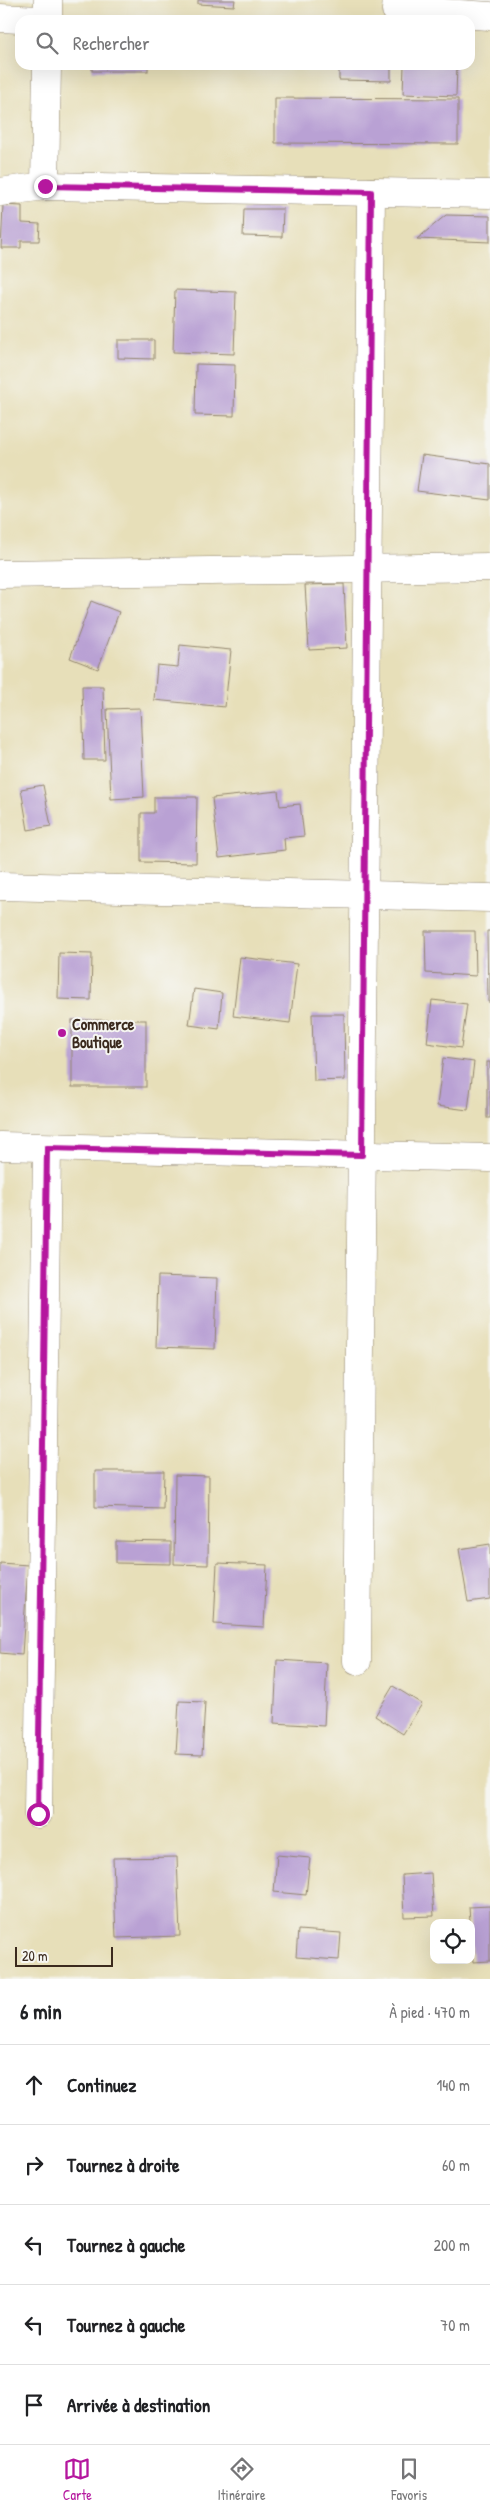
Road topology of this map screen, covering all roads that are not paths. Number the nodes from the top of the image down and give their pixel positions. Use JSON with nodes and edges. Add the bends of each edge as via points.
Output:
{"nodes":[{"id":1,"x":48,"y":0,"type":"edge"},
{"id":2,"x":396,"y":0,"type":"edge"},
{"id":3,"x":48,"y":15,"type":"edge"},
{"id":4,"x":474,"y":15,"type":"edge"},
{"id":5,"x":475,"y":15,"type":"edge"},
{"id":6,"x":490,"y":16,"type":"edge"},
{"id":7,"x":0,"y":18,"type":"edge"},
{"id":8,"x":15,"y":19,"type":"edge"},
{"id":9,"x":47,"y":70,"type":"edge"},
{"id":10,"x":45,"y":186,"type":"junction"},
{"id":11,"x":0,"y":192,"type":"edge"},
{"id":12,"x":371,"y":192,"type":"junction"},
{"id":13,"x":490,"y":194,"type":"edge"},
{"id":14,"x":490,"y":566,"type":"edge"},
{"id":15,"x":368,"y":568,"type":"junction"},
{"id":16,"x":0,"y":574,"type":"edge"},
{"id":17,"x":0,"y":886,"type":"edge"},
{"id":18,"x":364,"y":895,"type":"junction"},
{"id":19,"x":490,"y":898,"type":"edge"},
{"id":20,"x":0,"y":1146,"type":"edge"},
{"id":21,"x":47,"y":1148,"type":"junction"},
{"id":22,"x":362,"y":1155,"type":"junction"},
{"id":23,"x":490,"y":1158,"type":"edge"},
{"id":24,"x":357,"y":1661,"type":"dead end"},
{"id":25,"x":38,"y":1814,"type":"dead end"}],
"edges":[{"from":1,"to":3,"type":"street"},
{"from":2,"to":4,"type":"street","via":[[396,10]]},
{"from":5,"to":6,"type":"street"},
{"from":7,"to":8,"type":"street"},
{"from":9,"to":10,"type":"street"},
{"from":10,"to":11,"type":"street"},
{"from":10,"to":12,"type":"street"},
{"from":12,"to":13,"type":"street"},
{"from":12,"to":15,"type":"street"},
{"from":14,"to":15,"type":"street"},
{"from":15,"to":16,"type":"street"},
{"from":15,"to":18,"type":"street"},
{"from":17,"to":18,"type":"street"},
{"from":18,"to":19,"type":"street"},
{"from":18,"to":22,"type":"street"},
{"from":20,"to":21,"type":"street"},
{"from":21,"to":22,"type":"street"},
{"from":21,"to":25,"type":"street"},
{"from":22,"to":23,"type":"street"},
{"from":22,"to":24,"type":"street"}]}
